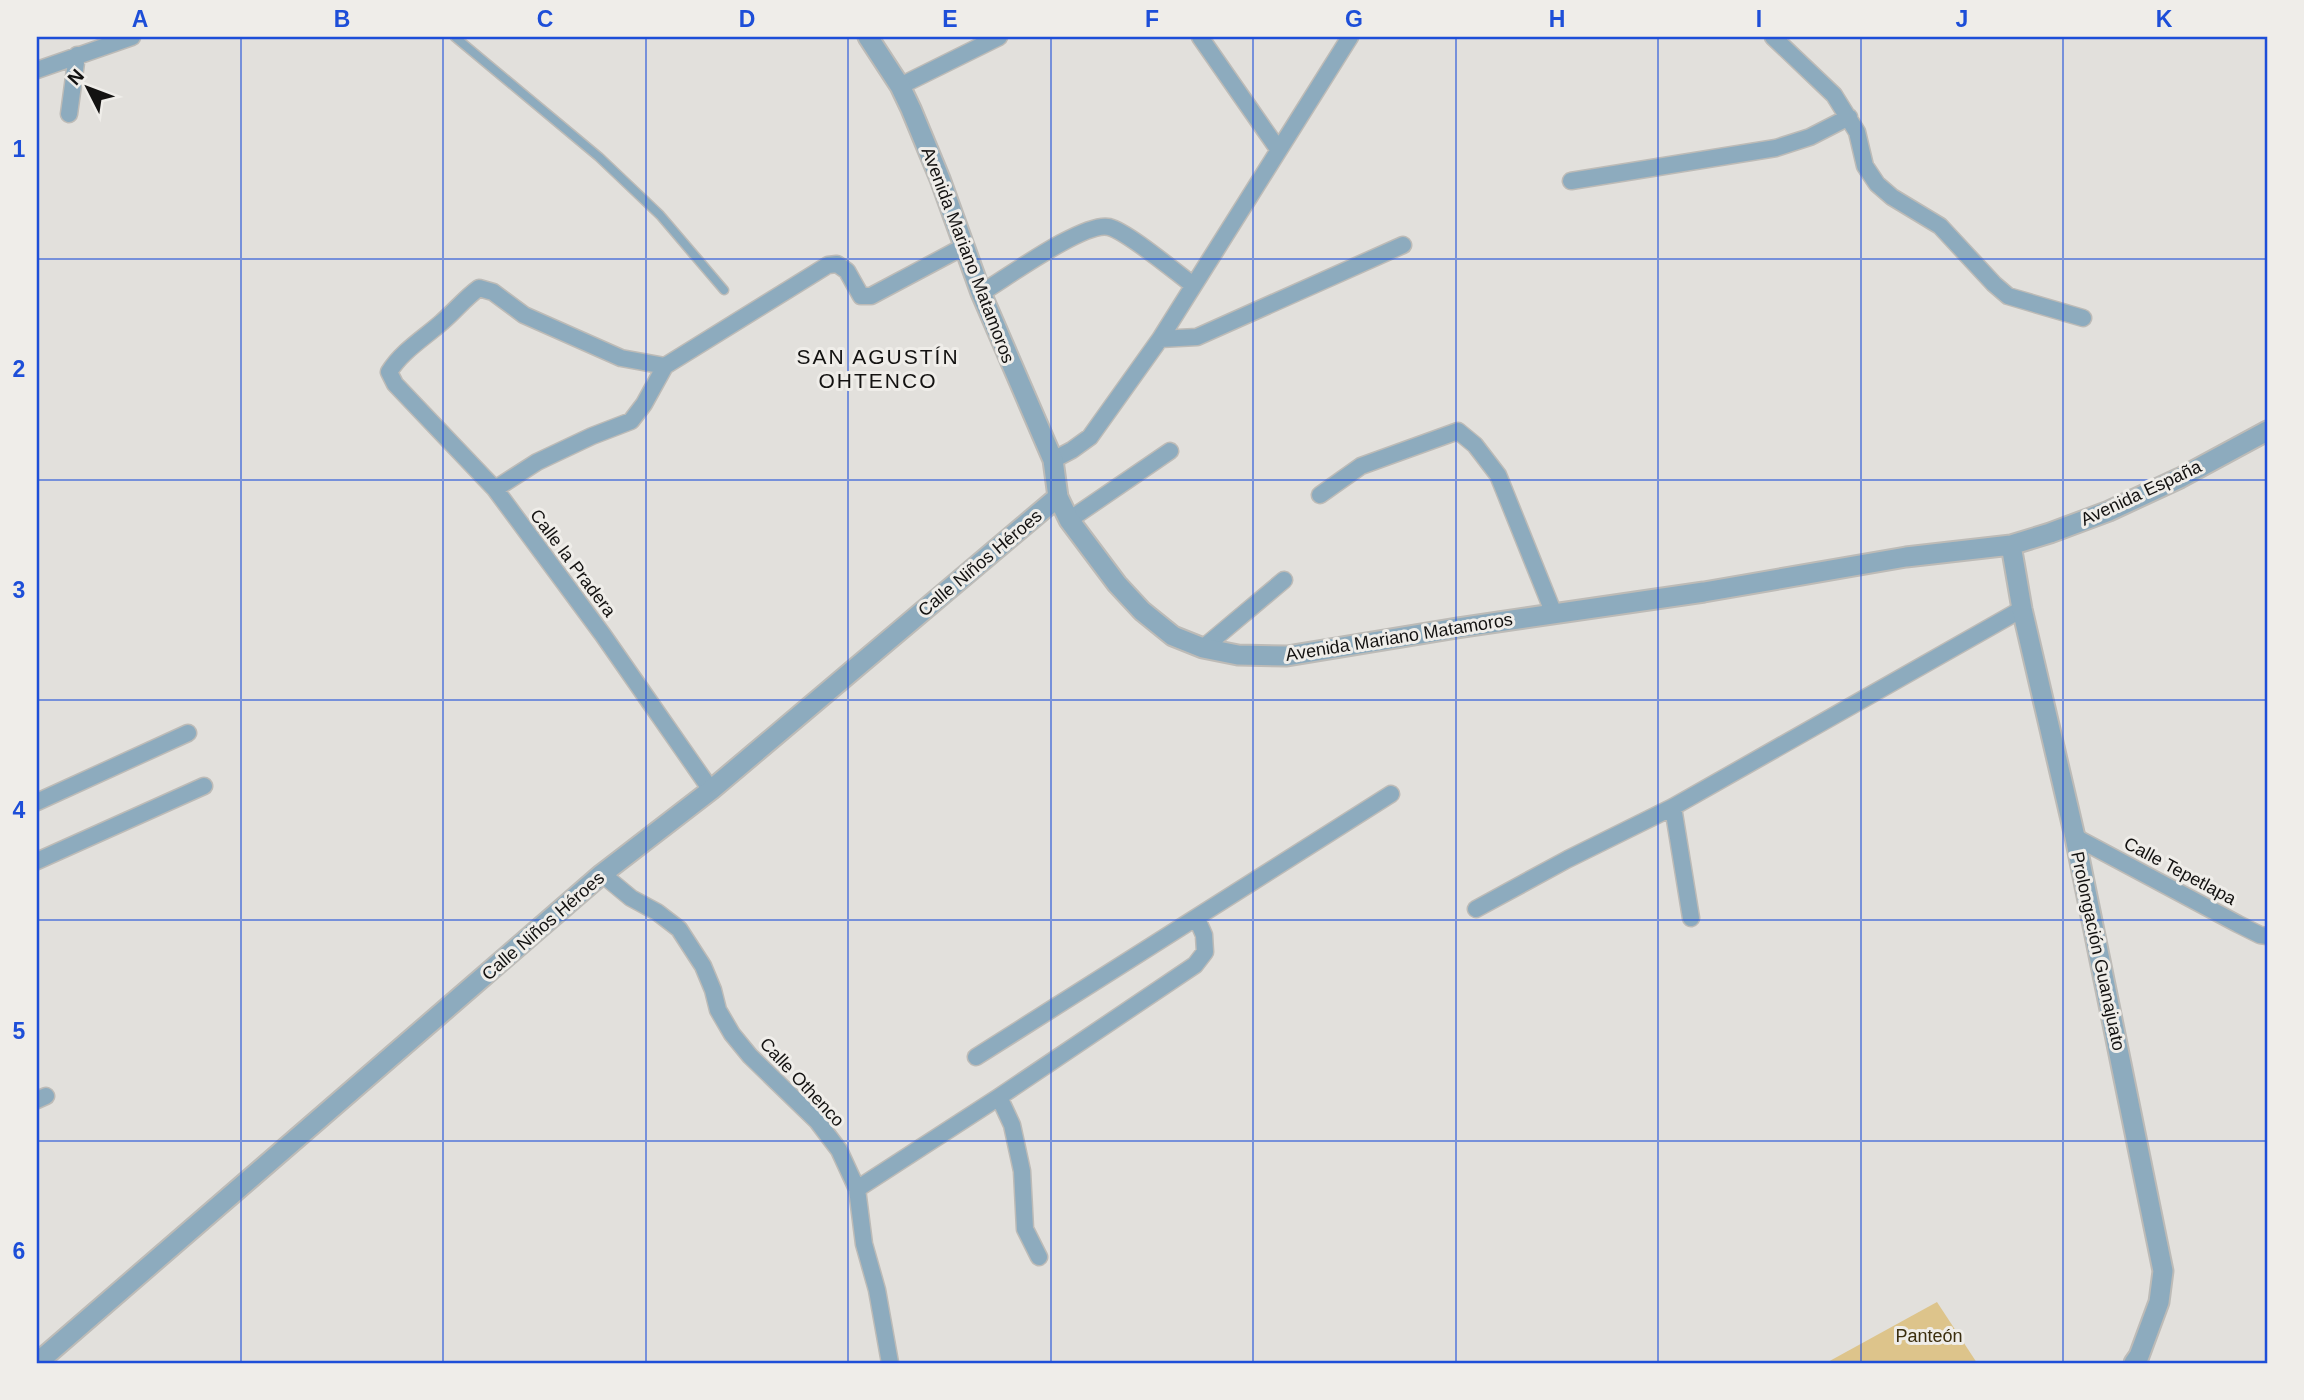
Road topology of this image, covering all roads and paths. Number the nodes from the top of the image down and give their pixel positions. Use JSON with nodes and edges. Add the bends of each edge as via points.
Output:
{"nodes":[{"id":1,"x":132,"y":37,"type":"edge"},
{"id":2,"x":455,"y":37,"type":"edge"},
{"id":3,"x":868,"y":37,"type":"edge"},
{"id":4,"x":999,"y":37,"type":"edge"},
{"id":5,"x":1200,"y":37,"type":"edge"},
{"id":6,"x":1350,"y":37,"type":"edge"},
{"id":7,"x":1773,"y":37,"type":"edge"},
{"id":8,"x":77,"y":55,"type":"junction"},
{"id":9,"x":37,"y":70,"type":"edge"},
{"id":10,"x":900,"y":86,"type":"junction"},
{"id":11,"x":69,"y":114,"type":"dead end"},
{"id":12,"x":1849,"y":117,"type":"junction"},
{"id":13,"x":1278,"y":149,"type":"junction"},
{"id":14,"x":1571,"y":181,"type":"dead end"},
{"id":15,"x":1404,"y":246,"type":"dead end"},
{"id":16,"x":963,"y":247,"type":"junction"},
{"id":17,"x":1193,"y":285,"type":"junction"},
{"id":18,"x":724,"y":290,"type":"dead end"},
{"id":19,"x":981,"y":293,"type":"junction"},
{"id":20,"x":2083,"y":318,"type":"dead end"},
{"id":21,"x":1160,"y":339,"type":"junction"},
{"id":22,"x":665,"y":366,"type":"junction"},
{"id":23,"x":2267,"y":431,"type":"edge"},
{"id":24,"x":1170,"y":451,"type":"dead end"},
{"id":25,"x":1053,"y":460,"type":"junction"},
{"id":26,"x":495,"y":489,"type":"junction"},
{"id":27,"x":1320,"y":495,"type":"dead end"},
{"id":28,"x":1058,"y":497,"type":"junction"},
{"id":29,"x":1069,"y":520,"type":"junction"},
{"id":30,"x":2011,"y":545,"type":"junction"},
{"id":31,"x":1284,"y":580,"type":"dead end"},
{"id":32,"x":2022,"y":609,"type":"junction"},
{"id":33,"x":1555,"y":614,"type":"junction"},
{"id":34,"x":1203,"y":648,"type":"junction"},
{"id":35,"x":188,"y":733,"type":"dead end"},
{"id":36,"x":204,"y":786,"type":"dead end"},
{"id":37,"x":711,"y":790,"type":"junction"},
{"id":38,"x":1391,"y":794,"type":"dead end"},
{"id":39,"x":37,"y":802,"type":"edge"},
{"id":40,"x":1673,"y":807,"type":"junction"},
{"id":41,"x":2075,"y":837,"type":"junction"},
{"id":42,"x":37,"y":861,"type":"edge"},
{"id":43,"x":602,"y":874,"type":"junction"},
{"id":44,"x":1476,"y":909,"type":"dead end"},
{"id":45,"x":1691,"y":918,"type":"dead end"},
{"id":46,"x":1196,"y":919,"type":"junction"},
{"id":47,"x":2267,"y":936,"type":"edge"},
{"id":48,"x":976,"y":1057,"type":"dead end"},
{"id":49,"x":999,"y":1097,"type":"junction"},
{"id":50,"x":857,"y":1189,"type":"junction"},
{"id":51,"x":1039,"y":1257,"type":"dead end"},
{"id":52,"x":2137,"y":1360,"type":"edge"},
{"id":53,"x":37,"y":1363,"type":"edge"},
{"id":54,"x":890,"y":1363,"type":"edge"}],
"edges":[{"from":1,"to":8,"type":"street"},
{"from":2,"to":18,"type":"lane","via":[[599,157],[660,215]]},
{"from":3,"to":10,"type":"street","name":"Avenida Mariano Matamoros"},
{"from":4,"to":10,"type":"street"},
{"from":5,"to":13,"type":"street"},
{"from":6,"to":13,"type":"street"},
{"from":7,"to":12,"type":"street","via":[[1834,95]]},
{"from":8,"to":9,"type":"street"},
{"from":8,"to":11,"type":"street"},
{"from":10,"to":16,"type":"street","name":"Avenida Mariano Matamoros"},
{"from":12,"to":14,"type":"street","via":[[1776,148]]},
{"from":12,"to":20,"type":"street","via":[[1866,166],[1892,197],[1940,226],[2008,296]]},
{"from":13,"to":17,"type":"street"},
{"from":15,"to":21,"type":"street","via":[[1196,337]]},
{"from":16,"to":19,"type":"street","name":"Avenida Mariano Matamoros"},
{"from":16,"to":22,"type":"street","via":[[871,296],[861,296],[847,271],[837,264],[828,265]]},
{"from":17,"to":19,"type":"street","via":[[1122,233],[1095,226]]},
{"from":17,"to":21,"type":"street"},
{"from":19,"to":25,"type":"street","name":"Avenida Mariano Matamoros"},
{"from":21,"to":25,"type":"street","via":[[1090,437]]},
{"from":22,"to":26,"type":"street","via":[[631,421],[537,462]]},
{"from":22,"to":26,"type":"street","name":"Calle la Pradera","via":[[621,358],[524,315],[493,292],[479,288],[466,297],[396,360],[389,372],[395,384]]},
{"from":23,"to":30,"type":"street","name":"Avenida España","via":[[2109,511]]},
{"from":24,"to":29,"type":"street"},
{"from":25,"to":28,"type":"street","name":"Avenida Mariano Matamoros"},
{"from":26,"to":37,"type":"street","name":"Calle la Pradera"},
{"from":27,"to":33,"type":"street","via":[[1360,466],[1458,432],[1475,445],[1498,475]]},
{"from":28,"to":29,"type":"street","name":"Avenida Mariano Matamoros"},
{"from":28,"to":37,"type":"street","name":"Calle Niños Héroes"},
{"from":29,"to":34,"type":"street","name":"Avenida Mariano Matamoros","via":[[1142,611],[1173,636]]},
{"from":30,"to":32,"type":"street","name":"Prolongación Guanajuato"},
{"from":30,"to":33,"type":"street","name":"Avenida Mariano Matamoros","via":[[1906,557]]},
{"from":31,"to":34,"type":"street"},
{"from":32,"to":40,"type":"street"},
{"from":32,"to":41,"type":"street","name":"Prolongación Guanajuato"},
{"from":33,"to":34,"type":"street","name":"Avenida Mariano Matamoros","via":[[1287,656],[1238,655]]},
{"from":35,"to":39,"type":"street"},
{"from":36,"to":42,"type":"street"},
{"from":37,"to":43,"type":"street","name":"Calle Niños Héroes"},
{"from":38,"to":46,"type":"street"},
{"from":40,"to":44,"type":"street"},
{"from":40,"to":45,"type":"street"},
{"from":41,"to":47,"type":"street","name":"Calle Tepetlapa"},
{"from":41,"to":52,"type":"street","name":"Prolongación Guanajuato","via":[[2163,1271],[2159,1302]]},
{"from":43,"to":50,"type":"street","name":"Calle Othenco","via":[[679,929],[703,966],[732,1034],[817,1121],[839,1150]]},
{"from":43,"to":53,"type":"street","name":"Calle Niños Héroes"},
{"from":46,"to":48,"type":"street"},
{"from":46,"to":49,"type":"street","via":[[1204,935],[1205,953],[1195,965]]},
{"from":49,"to":50,"type":"street"},
{"from":49,"to":51,"type":"street","via":[[1012,1125],[1025,1229]]},
{"from":50,"to":54,"type":"street","name":"Calle Othenco"}]}
